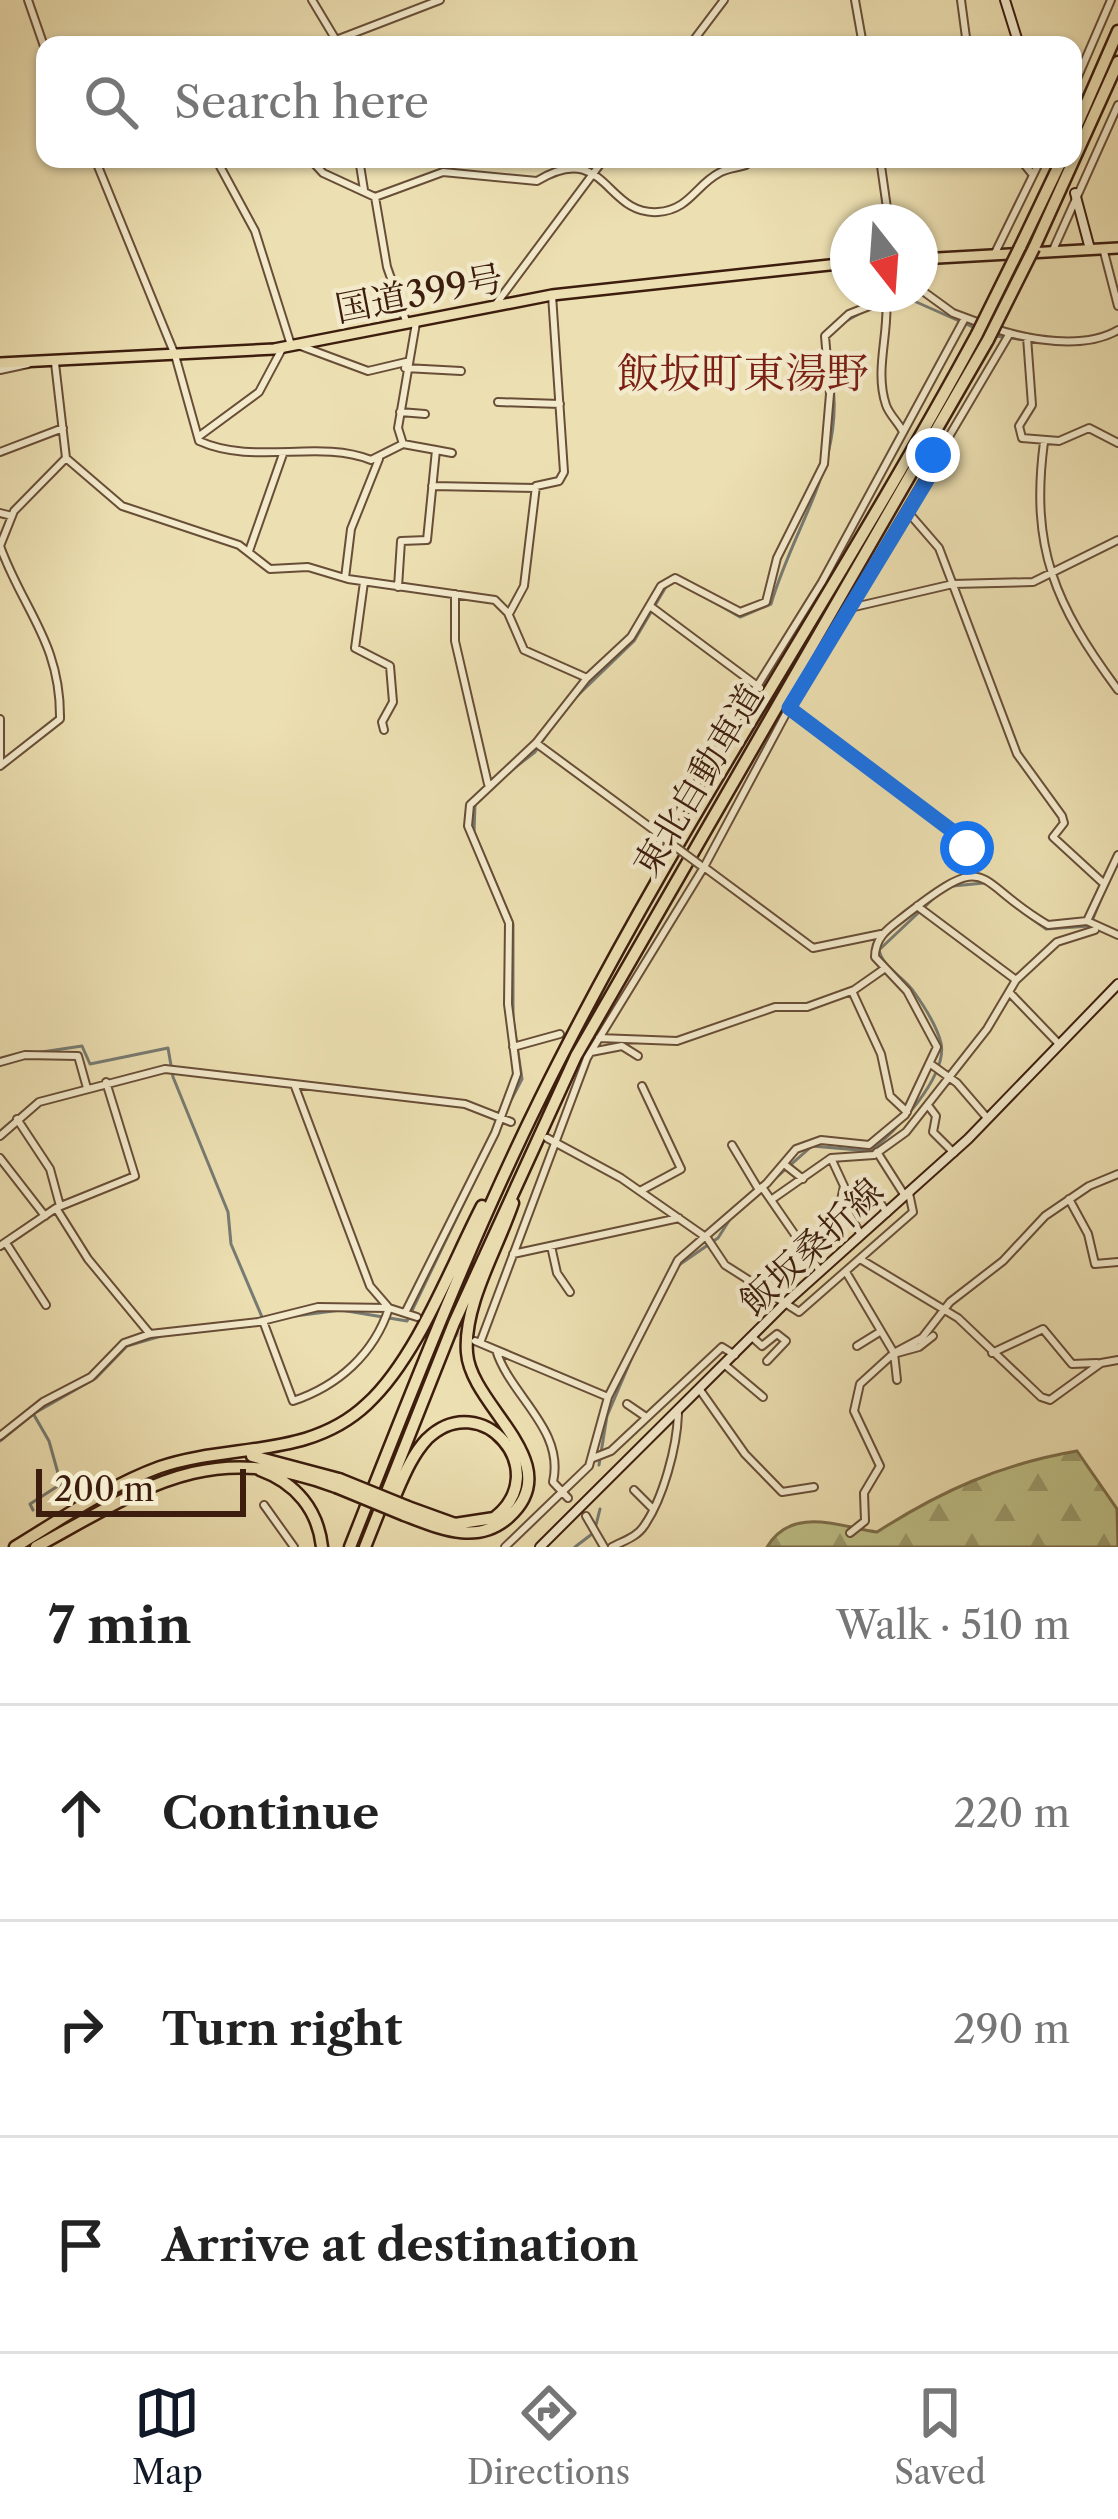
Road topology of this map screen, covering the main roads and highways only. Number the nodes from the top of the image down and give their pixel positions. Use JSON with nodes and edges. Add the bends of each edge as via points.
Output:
{"nodes":[{"id":1,"x":1006,"y":0,"type":"edge"},
{"id":2,"x":1118,"y":31,"type":"edge"},
{"id":3,"x":1016,"y":36,"type":"edge"},
{"id":4,"x":1118,"y":62,"type":"edge"},
{"id":5,"x":1082,"y":113,"type":"edge"},
{"id":6,"x":1082,"y":136,"type":"edge"},
{"id":7,"x":1058,"y":168,"type":"edge"},
{"id":8,"x":1066,"y":168,"type":"edge"},
{"id":9,"x":1076,"y":196,"type":"road end"},
{"id":10,"x":1027,"y":248,"type":"junction"},
{"id":11,"x":1118,"y":248,"type":"edge"},
{"id":12,"x":1090,"y":249,"type":"junction"},
{"id":13,"x":938,"y":258,"type":"edge"},
{"id":14,"x":830,"y":265,"type":"edge"},
{"id":15,"x":983,"y":337,"type":"junction"},
{"id":16,"x":0,"y":366,"type":"edge"},
{"id":17,"x":1118,"y":984,"type":"edge"},
{"id":18,"x":541,"y":1097,"type":"junction"},
{"id":19,"x":530,"y":1148,"type":"junction"},
{"id":20,"x":224,"y":1454,"type":"junction"},
{"id":21,"x":232,"y":1466,"type":"junction"},
{"id":22,"x":338,"y":1483,"type":"junction"},
{"id":23,"x":406,"y":1511,"type":"junction"},
{"id":24,"x":15,"y":1547,"type":"edge"},
{"id":25,"x":36,"y":1547,"type":"edge"},
{"id":26,"x":322,"y":1547,"type":"edge"},
{"id":27,"x":350,"y":1547,"type":"edge"},
{"id":28,"x":369,"y":1547,"type":"edge"},
{"id":29,"x":540,"y":1547,"type":"edge"}],
"edges":[{"from":1,"to":3,"type":"main road"},
{"from":2,"to":5,"type":"highway"},
{"from":4,"to":6,"type":"highway","name":"東北自動車道"},
{"from":7,"to":10,"type":"highway","name":"東北自動車道"},
{"from":8,"to":10,"type":"highway","name":"東北自動車道"},
{"from":9,"to":12,"type":"main road"},
{"from":10,"to":15,"type":"highway","name":"東北自動車道","bridge":true},
{"from":11,"to":12,"type":"highway"},
{"from":12,"to":13,"type":"highway"},
{"from":14,"to":16,"type":"highway","name":"国道399号","via":[[552,295],[290,346]]},
{"from":15,"to":18,"type":"highway","name":"東北自動車道","via":[[614,959]]},
{"from":15,"to":19,"type":"highway","name":"東北自動車道","via":[[888,519],[665,893]]},
{"from":17,"to":29,"type":"main road","name":"飯坂桑折線"},
{"from":18,"to":20,"type":"highway","via":[[376,1395],[311,1439]]},
{"from":18,"to":27,"type":"highway","name":"東北自動車道","via":[[468,1253]]},
{"from":19,"to":23,"type":"highway","via":[[466,1346],[473,1381],[524,1453],[526,1489],[515,1511],[486,1530],[452,1532]]},
{"from":19,"to":28,"type":"highway","name":"東北自動車道"},
{"from":20,"to":22,"type":"highway","via":[[272,1459]]},
{"from":20,"to":24,"type":"highway","via":[[147,1472]]},
{"from":21,"to":22,"type":"highway"},
{"from":21,"to":25,"type":"highway","via":[[154,1482]]},
{"from":21,"to":26,"type":"highway","via":[[292,1487],[314,1517]]},
{"from":22,"to":23,"type":"highway","bridge":true},
{"from":23,"to":28,"type":"highway","via":[[455,1523],[494,1518],[517,1488],[510,1445],[493,1428],[471,1422],[437,1431],[414,1458]]}]}
